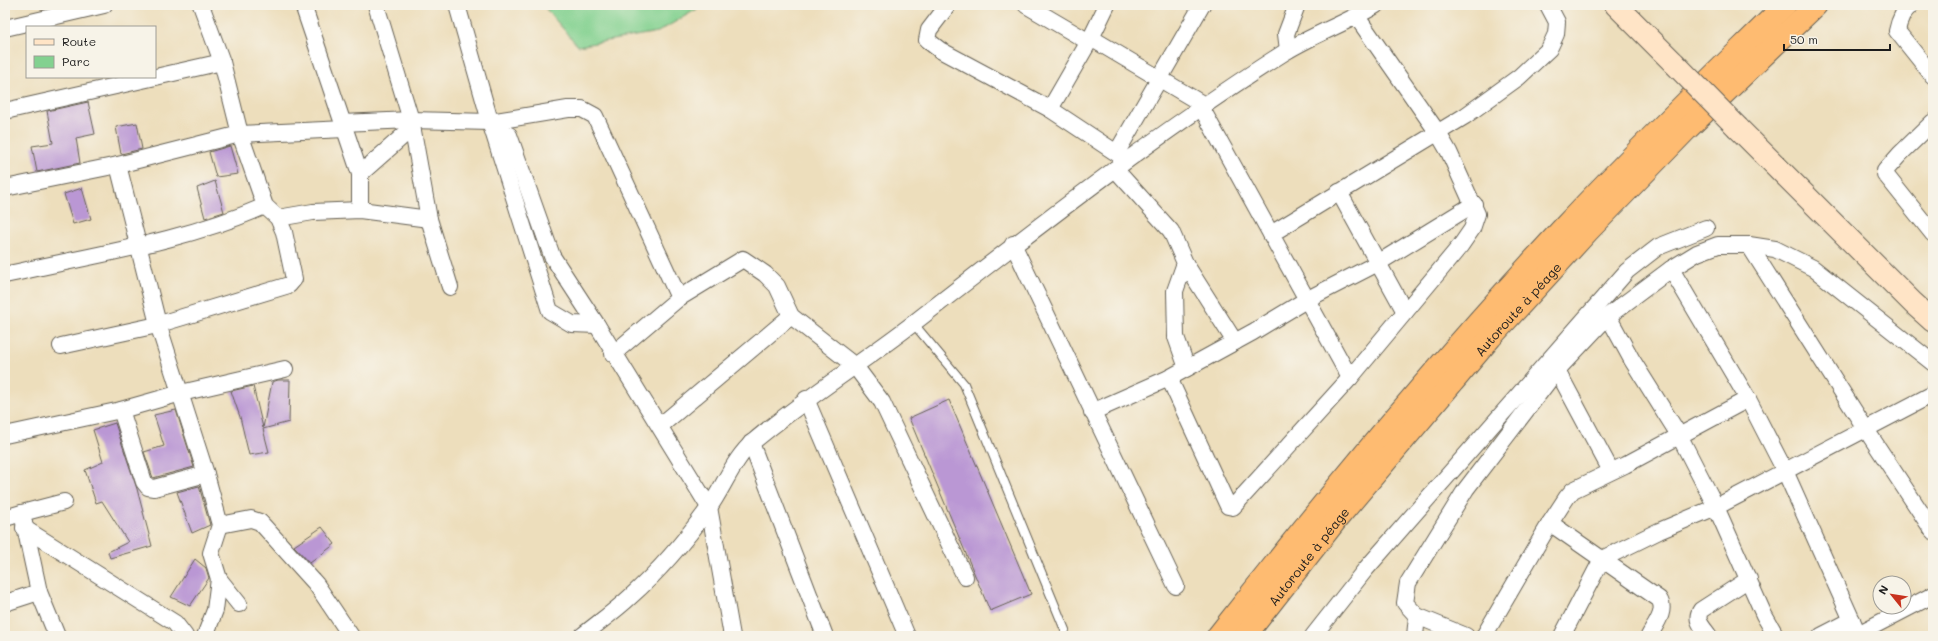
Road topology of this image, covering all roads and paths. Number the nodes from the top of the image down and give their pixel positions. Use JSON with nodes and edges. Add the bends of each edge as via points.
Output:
{"nodes":[{"id":1,"x":104,"y":5,"type":"edge"},
{"id":2,"x":201,"y":5,"type":"edge"},
{"id":3,"x":303,"y":5,"type":"edge"},
{"id":4,"x":376,"y":5,"type":"edge"},
{"id":5,"x":458,"y":5,"type":"edge"},
{"id":6,"x":948,"y":5,"type":"edge"},
{"id":7,"x":1107,"y":5,"type":"edge"},
{"id":8,"x":1202,"y":5,"type":"edge"},
{"id":9,"x":1376,"y":5,"type":"edge"},
{"id":10,"x":1548,"y":5,"type":"edge"},
{"id":11,"x":1616,"y":5,"type":"edge"},
{"id":12,"x":1785,"y":5,"type":"edge"},
{"id":13,"x":1816,"y":5,"type":"edge"},
{"id":14,"x":1911,"y":5,"type":"edge"},
{"id":15,"x":1036,"y":7,"type":"edge"},
{"id":16,"x":1291,"y":7,"type":"edge"},
{"id":17,"x":1357,"y":17,"type":"junction"},
{"id":18,"x":5,"y":28,"type":"edge"},
{"id":19,"x":1090,"y":40,"type":"junction"},
{"id":20,"x":1288,"y":50,"type":"junction"},
{"id":21,"x":222,"y":62,"type":"junction"},
{"id":22,"x":1933,"y":76,"type":"edge"},
{"id":23,"x":156,"y":77,"type":"edge"},
{"id":24,"x":151,"y":78,"type":"edge"},
{"id":25,"x":1160,"y":78,"type":"junction"},
{"id":26,"x":1202,"y":106,"type":"junction"},
{"id":27,"x":1050,"y":109,"type":"junction"},
{"id":28,"x":5,"y":111,"type":"edge"},
{"id":29,"x":1933,"y":122,"type":"edge"},
{"id":30,"x":412,"y":124,"type":"junction"},
{"id":31,"x":491,"y":125,"type":"junction"},
{"id":32,"x":344,"y":126,"type":"junction"},
{"id":33,"x":1438,"y":133,"type":"junction"},
{"id":34,"x":240,"y":134,"type":"junction"},
{"id":35,"x":1120,"y":160,"type":"junction"},
{"id":36,"x":118,"y":165,"type":"junction"},
{"id":37,"x":360,"y":174,"type":"junction"},
{"id":38,"x":5,"y":188,"type":"edge"},
{"id":39,"x":1338,"y":192,"type":"junction"},
{"id":40,"x":1474,"y":204,"type":"junction"},
{"id":41,"x":265,"y":206,"type":"junction"},
{"id":42,"x":360,"y":210,"type":"junction"},
{"id":43,"x":278,"y":218,"type":"junction"},
{"id":44,"x":429,"y":219,"type":"junction"},
{"id":45,"x":1706,"y":228,"type":"dead end"},
{"id":46,"x":1270,"y":234,"type":"junction"},
{"id":47,"x":1933,"y":234,"type":"edge"},
{"id":48,"x":1013,"y":244,"type":"junction"},
{"id":49,"x":1749,"y":244,"type":"junction"},
{"id":50,"x":137,"y":245,"type":"junction"},
{"id":51,"x":1185,"y":263,"type":"junction"},
{"id":52,"x":1378,"y":263,"type":"junction"},
{"id":53,"x":1671,"y":269,"type":"junction"},
{"id":54,"x":5,"y":275,"type":"edge"},
{"id":55,"x":450,"y":286,"type":"dead end"},
{"id":56,"x":679,"y":298,"type":"junction"},
{"id":57,"x":1306,"y":300,"type":"junction"},
{"id":58,"x":1405,"y":312,"type":"junction"},
{"id":59,"x":791,"y":316,"type":"junction"},
{"id":60,"x":1608,"y":316,"type":"junction"},
{"id":61,"x":1933,"y":321,"type":"edge"},
{"id":62,"x":913,"y":323,"type":"junction"},
{"id":63,"x":158,"y":324,"type":"junction"},
{"id":64,"x":597,"y":325,"type":"junction"},
{"id":65,"x":1235,"y":342,"type":"junction"},
{"id":66,"x":61,"y":346,"type":"dead end"},
{"id":67,"x":614,"y":354,"type":"junction"},
{"id":68,"x":1933,"y":363,"type":"edge"},
{"id":69,"x":855,"y":366,"type":"junction"},
{"id":70,"x":1188,"y":368,"type":"junction"},
{"id":71,"x":285,"y":369,"type":"dead end"},
{"id":72,"x":1557,"y":370,"type":"junction"},
{"id":73,"x":1169,"y":378,"type":"junction"},
{"id":74,"x":1350,"y":378,"type":"junction"},
{"id":75,"x":181,"y":394,"type":"junction"},
{"id":76,"x":1933,"y":394,"type":"edge"},
{"id":77,"x":1748,"y":398,"type":"junction"},
{"id":78,"x":806,"y":399,"type":"junction"},
{"id":79,"x":121,"y":410,"type":"junction"},
{"id":80,"x":1092,"y":412,"type":"junction"},
{"id":81,"x":660,"y":426,"type":"junction"},
{"id":82,"x":1865,"y":428,"type":"junction"},
{"id":83,"x":5,"y":435,"type":"edge"},
{"id":84,"x":1679,"y":435,"type":"junction"},
{"id":85,"x":751,"y":443,"type":"junction"},
{"id":86,"x":1611,"y":471,"type":"junction"},
{"id":87,"x":1785,"y":471,"type":"junction"},
{"id":88,"x":206,"y":474,"type":"junction"},
{"id":89,"x":64,"y":502,"type":"dead end"},
{"id":90,"x":709,"y":507,"type":"junction"},
{"id":91,"x":1716,"y":507,"type":"junction"},
{"id":92,"x":5,"y":518,"type":"edge"},
{"id":93,"x":23,"y":521,"type":"junction"},
{"id":94,"x":1550,"y":523,"type":"junction"},
{"id":95,"x":220,"y":525,"type":"junction"},
{"id":96,"x":1933,"y":531,"type":"edge"},
{"id":97,"x":1602,"y":559,"type":"junction"},
{"id":98,"x":965,"y":577,"type":"dead end"},
{"id":99,"x":219,"y":579,"type":"junction"},
{"id":100,"x":1749,"y":579,"type":"junction"},
{"id":101,"x":1176,"y":586,"type":"dead end"},
{"id":102,"x":39,"y":592,"type":"junction"},
{"id":103,"x":1933,"y":595,"type":"edge"},
{"id":104,"x":5,"y":602,"type":"edge"},
{"id":105,"x":239,"y":604,"type":"dead end"},
{"id":106,"x":1418,"y":616,"type":"junction"},
{"id":107,"x":1065,"y":630,"type":"dead end"},
{"id":108,"x":1856,"y":630,"type":"edge"},
{"id":109,"x":58,"y":636,"type":"edge"},
{"id":110,"x":185,"y":636,"type":"edge"},
{"id":111,"x":205,"y":636,"type":"edge"},
{"id":112,"x":351,"y":636,"type":"edge"},
{"id":113,"x":582,"y":636,"type":"edge"},
{"id":114,"x":732,"y":636,"type":"edge"},
{"id":115,"x":825,"y":636,"type":"edge"},
{"id":116,"x":907,"y":636,"type":"edge"},
{"id":117,"x":1218,"y":636,"type":"edge"},
{"id":118,"x":1244,"y":636,"type":"edge"},
{"id":119,"x":1313,"y":636,"type":"edge"},
{"id":120,"x":1415,"y":636,"type":"edge"},
{"id":121,"x":1466,"y":636,"type":"edge"},
{"id":122,"x":1484,"y":636,"type":"edge"},
{"id":123,"x":1562,"y":636,"type":"edge"},
{"id":124,"x":1649,"y":636,"type":"edge"},
{"id":125,"x":1709,"y":636,"type":"edge"},
{"id":126,"x":1776,"y":636,"type":"edge"},
{"id":127,"x":1821,"y":636,"type":"edge"}],
"edges":[{"from":1,"to":18,"type":"street"},
{"from":2,"to":21,"type":"street"},
{"from":3,"to":32,"type":"street"},
{"from":4,"to":30,"type":"street"},
{"from":5,"to":31,"type":"street"},
{"from":6,"to":27,"type":"street","via":[[929,30],[927,40],[940,50]]},
{"from":7,"to":19,"type":"street"},
{"from":8,"to":25,"type":"street"},
{"from":9,"to":17,"type":"street"},
{"from":10,"to":33,"type":"street","via":[[1557,22],[1556,34],[1549,48],[1519,78]]},
{"from":11,"to":61,"type":"street","bridge":true},
{"from":12,"to":117,"type":"highway","via":[[1622,166],[1476,324],[1321,506]]},
{"from":13,"to":118,"type":"highway","name":"Autoroute à péage","via":[[1682,134],[1491,337],[1336,520]]},
{"from":14,"to":22,"type":"street","via":[[1904,10],[1897,31]]},
{"from":15,"to":19,"type":"street"},
{"from":16,"to":20,"type":"street","via":[[1286,34]]},
{"from":17,"to":20,"type":"street"},
{"from":17,"to":33,"type":"street"},
{"from":19,"to":25,"type":"street"},
{"from":19,"to":27,"type":"street"},
{"from":20,"to":26,"type":"street"},
{"from":21,"to":23,"type":"street"},
{"from":21,"to":34,"type":"street"},
{"from":24,"to":28,"type":"street"},
{"from":25,"to":26,"type":"street"},
{"from":25,"to":35,"type":"street"},
{"from":26,"to":35,"type":"street"},
{"from":26,"to":46,"type":"street"},
{"from":27,"to":35,"type":"street"},
{"from":29,"to":47,"type":"street","via":[[1900,154],[1885,174]]},
{"from":30,"to":31,"type":"street"},
{"from":30,"to":32,"type":"street"},
{"from":30,"to":37,"type":"street"},
{"from":30,"to":44,"type":"street"},
{"from":31,"to":56,"type":"street","via":[[568,109],[582,109],[595,116]]},
{"from":31,"to":64,"type":"street","via":[[509,135],[552,256]]},
{"from":31,"to":64,"type":"street","via":[[550,311],[572,324]]},
{"from":32,"to":34,"type":"street"},
{"from":32,"to":37,"type":"street"},
{"from":33,"to":39,"type":"street"},
{"from":33,"to":40,"type":"street"},
{"from":34,"to":36,"type":"street"},
{"from":34,"to":41,"type":"street"},
{"from":35,"to":48,"type":"street"},
{"from":35,"to":51,"type":"street","via":[[1171,231]]},
{"from":36,"to":38,"type":"street"},
{"from":36,"to":50,"type":"street"},
{"from":37,"to":42,"type":"street"},
{"from":39,"to":46,"type":"street"},
{"from":39,"to":52,"type":"street"},
{"from":40,"to":52,"type":"street"},
{"from":40,"to":58,"type":"street","via":[[1478,214],[1472,230]]},
{"from":41,"to":43,"type":"street"},
{"from":41,"to":50,"type":"street","via":[[218,225]]},
{"from":42,"to":43,"type":"street","via":[[314,212]]},
{"from":42,"to":44,"type":"street"},
{"from":43,"to":63,"type":"street","via":[[284,232],[294,278],[289,285]]},
{"from":44,"to":55,"type":"street"},
{"from":45,"to":119,"type":"street","via":[[1658,247],[1627,271],[1365,570]]},
{"from":46,"to":57,"type":"street"},
{"from":48,"to":62,"type":"street"},
{"from":48,"to":80,"type":"street"},
{"from":49,"to":53,"type":"street","via":[[1718,245],[1697,253]]},
{"from":49,"to":68,"type":"street","via":[[1775,249],[1813,268]]},
{"from":49,"to":82,"type":"street"},
{"from":50,"to":54,"type":"street"},
{"from":50,"to":63,"type":"street"},
{"from":51,"to":65,"type":"street"},
{"from":51,"to":70,"type":"street","via":[[1175,291],[1175,322],[1176,337]]},
{"from":52,"to":57,"type":"street"},
{"from":52,"to":58,"type":"street"},
{"from":53,"to":60,"type":"street"},
{"from":53,"to":77,"type":"street"},
{"from":56,"to":59,"type":"street","via":[[742,259],[765,274],[777,286]]},
{"from":56,"to":67,"type":"street"},
{"from":57,"to":65,"type":"street"},
{"from":57,"to":74,"type":"street"},
{"from":58,"to":74,"type":"street"},
{"from":59,"to":69,"type":"street"},
{"from":59,"to":81,"type":"street"},
{"from":60,"to":72,"type":"street"},
{"from":60,"to":84,"type":"street"},
{"from":62,"to":69,"type":"street"},
{"from":62,"to":107,"type":"lane","via":[[964,384]]},
{"from":63,"to":66,"type":"street"},
{"from":63,"to":75,"type":"street"},
{"from":64,"to":67,"type":"street"},
{"from":65,"to":70,"type":"street"},
{"from":67,"to":81,"type":"street"},
{"from":69,"to":78,"type":"street"},
{"from":69,"to":98,"type":"street","via":[[882,402]]},
{"from":70,"to":73,"type":"street"},
{"from":71,"to":75,"type":"street"},
{"from":72,"to":86,"type":"street"},
{"from":72,"to":106,"type":"street","via":[[1466,490],[1408,583],[1405,603]]},
{"from":73,"to":74,"type":"street","via":[[1231,508]]},
{"from":73,"to":80,"type":"street"},
{"from":75,"to":79,"type":"street"},
{"from":75,"to":88,"type":"street"},
{"from":76,"to":82,"type":"street"},
{"from":77,"to":84,"type":"street"},
{"from":77,"to":87,"type":"street"},
{"from":78,"to":85,"type":"street"},
{"from":78,"to":116,"type":"street"},
{"from":79,"to":83,"type":"street"},
{"from":79,"to":88,"type":"street","via":[[144,482],[148,486],[154,488]]},
{"from":80,"to":101,"type":"street"},
{"from":81,"to":90,"type":"street"},
{"from":82,"to":87,"type":"street"},
{"from":82,"to":96,"type":"street"},
{"from":84,"to":86,"type":"street"},
{"from":84,"to":91,"type":"street"},
{"from":85,"to":90,"type":"street","via":[[730,470]]},
{"from":85,"to":115,"type":"street"},
{"from":86,"to":94,"type":"street","via":[[1573,490]]},
{"from":87,"to":91,"type":"street"},
{"from":87,"to":108,"type":"street"},
{"from":88,"to":95,"type":"street"},
{"from":89,"to":93,"type":"street"},
{"from":90,"to":113,"type":"street","via":[[672,555],[629,598]]},
{"from":90,"to":114,"type":"street"},
{"from":91,"to":97,"type":"street"},
{"from":91,"to":100,"type":"street"},
{"from":92,"to":93,"type":"street"},
{"from":93,"to":102,"type":"street"},
{"from":93,"to":110,"type":"street","via":[[175,623]]},
{"from":94,"to":97,"type":"street"},
{"from":94,"to":122,"type":"street"},
{"from":95,"to":99,"type":"street","via":[[211,553]]},
{"from":95,"to":112,"type":"street","via":[[251,519],[260,522],[316,584]]},
{"from":97,"to":123,"type":"street"},
{"from":97,"to":124,"type":"street","via":[[1659,599],[1662,610]]},
{"from":99,"to":105,"type":"street"},
{"from":99,"to":111,"type":"street","via":[[214,610]]},
{"from":100,"to":125,"type":"street","via":[[1701,610],[1698,620]]},
{"from":100,"to":126,"type":"street"},
{"from":102,"to":104,"type":"street"},
{"from":102,"to":109,"type":"street"},
{"from":103,"to":108,"type":"street"},
{"from":106,"to":120,"type":"street"},
{"from":106,"to":121,"type":"street"},
{"from":108,"to":127,"type":"street"}]}
